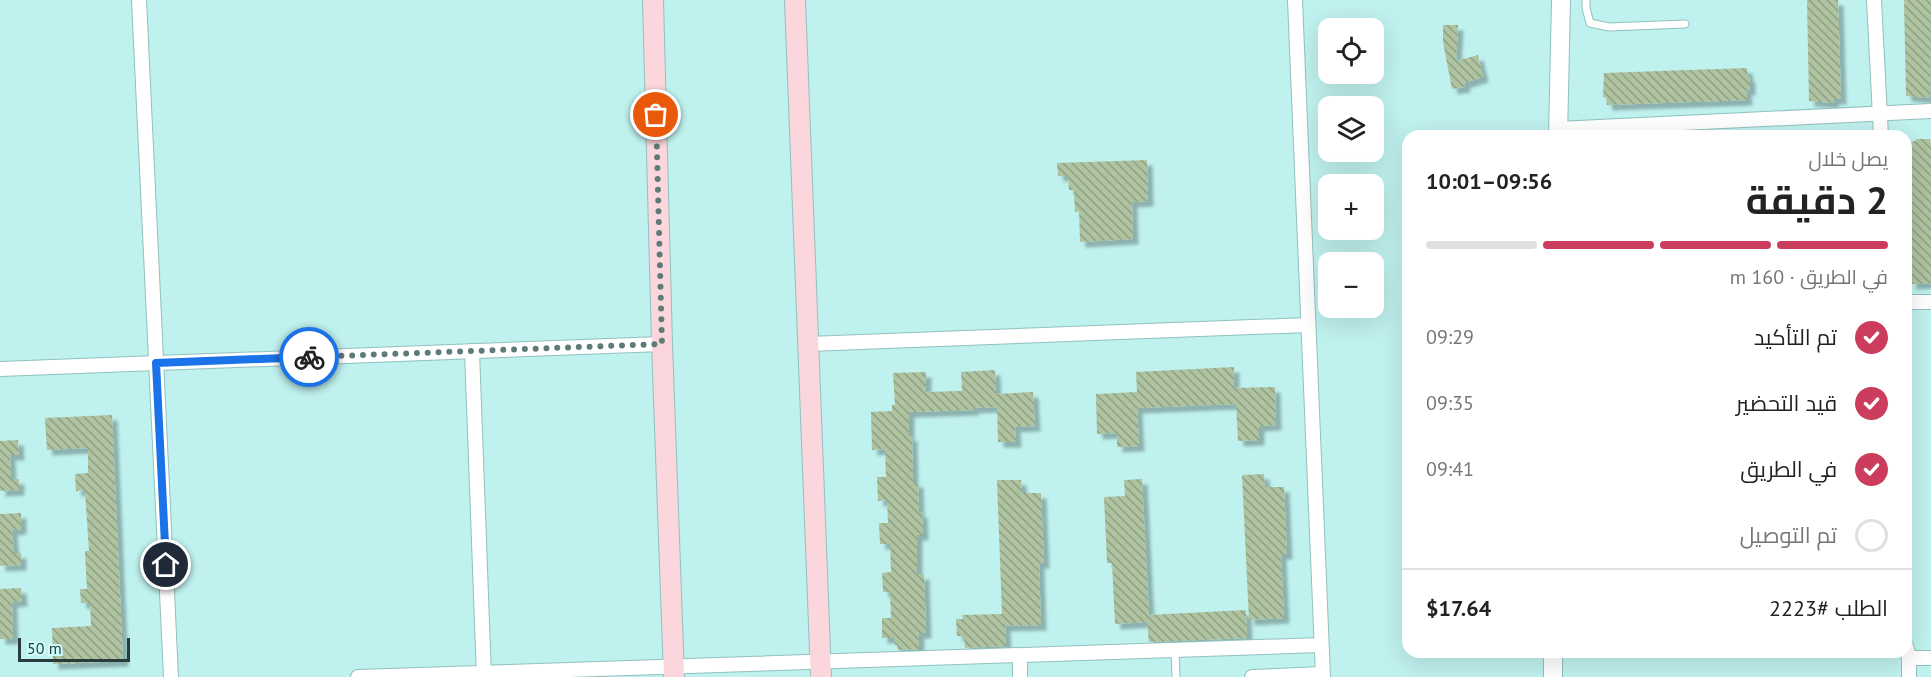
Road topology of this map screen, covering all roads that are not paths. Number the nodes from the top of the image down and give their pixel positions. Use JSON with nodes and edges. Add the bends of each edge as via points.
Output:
{"nodes":[{"id":1,"x":139,"y":0,"type":"edge"},
{"id":2,"x":653,"y":0,"type":"edge"},
{"id":3,"x":795,"y":0,"type":"edge"},
{"id":4,"x":1295,"y":0,"type":"edge"},
{"id":5,"x":1561,"y":0,"type":"edge"},
{"id":6,"x":1586,"y":0,"type":"edge"},
{"id":7,"x":1874,"y":0,"type":"edge"},
{"id":8,"x":1685,"y":24,"type":"dead end"},
{"id":9,"x":1931,"y":111,"type":"edge"},
{"id":10,"x":1880,"y":113,"type":"junction"},
{"id":11,"x":1558,"y":130,"type":"edge"},
{"id":12,"x":1618,"y":130,"type":"edge"},
{"id":13,"x":1881,"y":130,"type":"edge"},
{"id":14,"x":1912,"y":302,"type":"edge"},
{"id":15,"x":1931,"y":302,"type":"edge"},
{"id":16,"x":1308,"y":325,"type":"junction"},
{"id":17,"x":662,"y":344,"type":"junction"},
{"id":18,"x":808,"y":344,"type":"junction"},
{"id":19,"x":472,"y":351,"type":"junction"},
{"id":20,"x":156,"y":363,"type":"junction"},
{"id":21,"x":0,"y":369,"type":"edge"},
{"id":22,"x":1321,"y":645,"type":"junction"},
{"id":23,"x":1175,"y":651,"type":"junction"},
{"id":24,"x":1912,"y":653,"type":"edge"},
{"id":25,"x":1020,"y":656,"type":"junction"},
{"id":26,"x":1553,"y":658,"type":"edge"},
{"id":27,"x":1908,"y":658,"type":"edge"},
{"id":28,"x":1931,"y":658,"type":"edge"},
{"id":29,"x":820,"y":670,"type":"edge"},
{"id":30,"x":674,"y":672,"type":"edge"},
{"id":31,"x":484,"y":675,"type":"edge"},
{"id":32,"x":1323,"y":676,"type":"edge"},
{"id":33,"x":171,"y":677,"type":"edge"},
{"id":34,"x":358,"y":677,"type":"edge"},
{"id":35,"x":1020,"y":677,"type":"edge"},
{"id":36,"x":1176,"y":677,"type":"edge"},
{"id":37,"x":1252,"y":677,"type":"edge"},
{"id":38,"x":1553,"y":677,"type":"edge"},
{"id":39,"x":1909,"y":677,"type":"edge"}],
"edges":[{"from":1,"to":20,"type":"street"},
{"from":2,"to":17,"type":"main road"},
{"from":3,"to":18,"type":"main road"},
{"from":4,"to":16,"type":"street"},
{"from":5,"to":11,"type":"street"},
{"from":6,"to":8,"type":"lane","via":[[1590,23],[1609,27]]},
{"from":7,"to":10,"type":"street"},
{"from":9,"to":10,"type":"street"},
{"from":10,"to":12,"type":"street"},
{"from":10,"to":13,"type":"street"},
{"from":14,"to":15,"type":"street"},
{"from":16,"to":18,"type":"street"},
{"from":16,"to":22,"type":"street"},
{"from":17,"to":19,"type":"street"},
{"from":17,"to":30,"type":"main road"},
{"from":18,"to":29,"type":"main road"},
{"from":19,"to":20,"type":"street"},
{"from":19,"to":31,"type":"street"},
{"from":20,"to":21,"type":"street"},
{"from":20,"to":33,"type":"street"},
{"from":22,"to":23,"type":"street"},
{"from":22,"to":32,"type":"street"},
{"from":23,"to":25,"type":"street"},
{"from":23,"to":36,"type":"lane"},
{"from":24,"to":28,"type":"street"},
{"from":25,"to":29,"type":"street"},
{"from":25,"to":35,"type":"street"},
{"from":26,"to":38,"type":"street"},
{"from":27,"to":39,"type":"street"},
{"from":29,"to":30,"type":"street"},
{"from":30,"to":31,"type":"street"},
{"from":31,"to":34,"type":"street"},
{"from":32,"to":37,"type":"street"}]}
